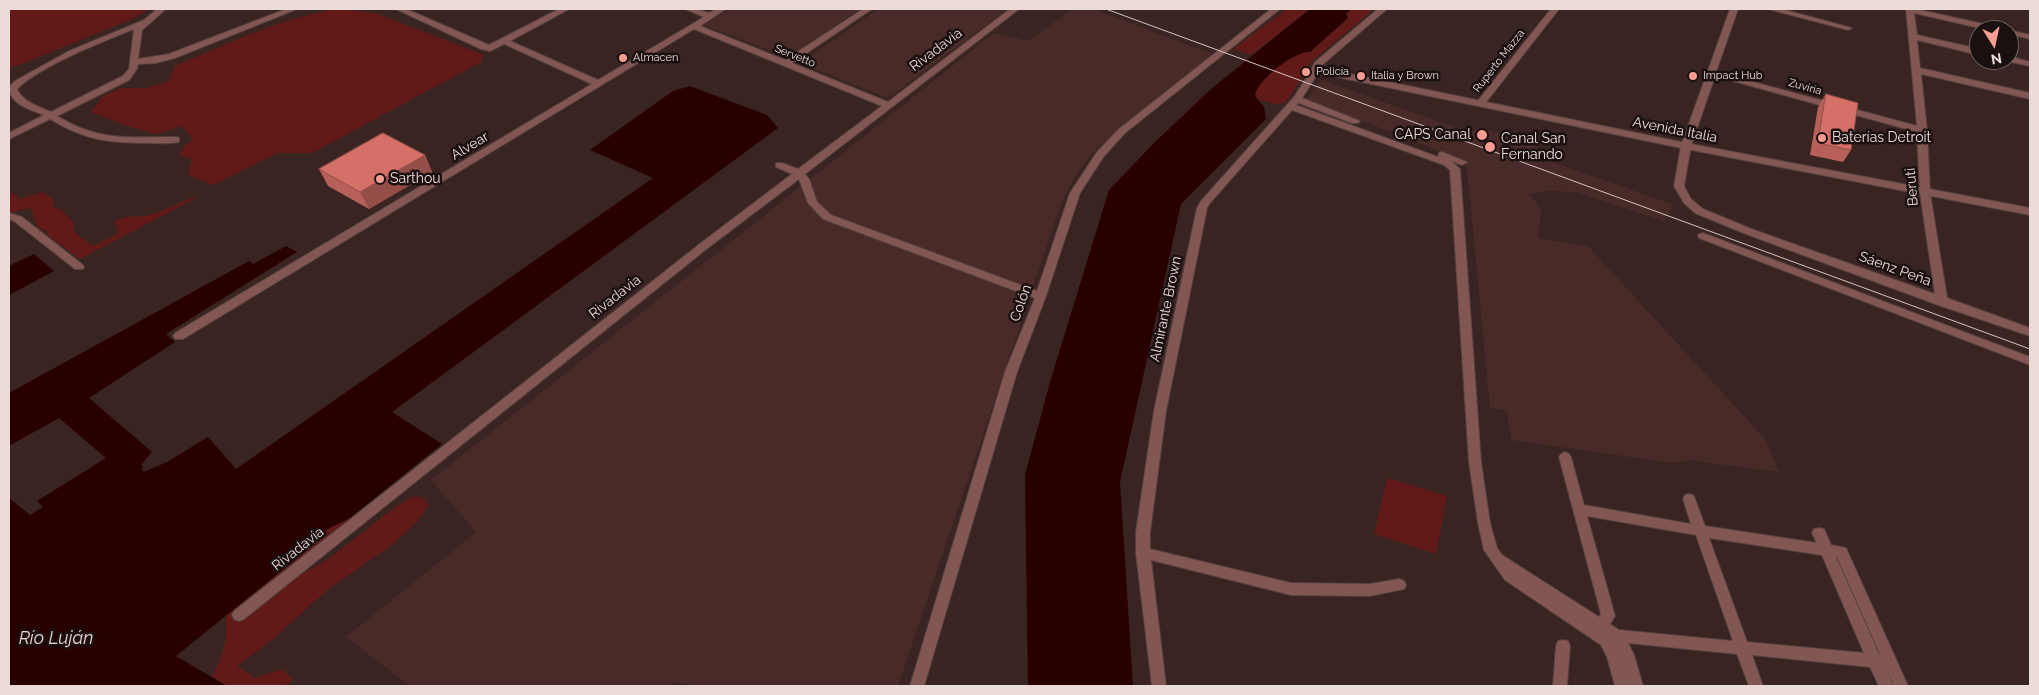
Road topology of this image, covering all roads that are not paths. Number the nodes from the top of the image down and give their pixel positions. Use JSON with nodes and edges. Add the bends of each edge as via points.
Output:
{"nodes":[{"id":1,"x":162,"y":9,"type":"edge"},
{"id":2,"x":293,"y":9,"type":"edge"},
{"id":3,"x":400,"y":9,"type":"edge"},
{"id":4,"x":420,"y":9,"type":"edge"},
{"id":5,"x":565,"y":9,"type":"edge"},
{"id":6,"x":689,"y":9,"type":"edge"},
{"id":7,"x":722,"y":9,"type":"edge"},
{"id":8,"x":868,"y":9,"type":"edge"},
{"id":9,"x":1015,"y":9,"type":"edge"},
{"id":10,"x":1276,"y":9,"type":"edge"},
{"id":11,"x":1383,"y":9,"type":"edge"},
{"id":12,"x":1555,"y":9,"type":"edge"},
{"id":13,"x":1734,"y":9,"type":"edge"},
{"id":14,"x":1772,"y":9,"type":"edge"},
{"id":15,"x":1910,"y":10,"type":"edge"},
{"id":16,"x":410,"y":14,"type":"junction"},
{"id":17,"x":710,"y":16,"type":"junction"},
{"id":18,"x":144,"y":22,"type":"junction"},
{"id":19,"x":1969,"y":23,"type":"edge"},
{"id":20,"x":694,"y":26,"type":"junction"},
{"id":21,"x":1848,"y":28,"type":"dead end"},
{"id":22,"x":1913,"y":37,"type":"junction"},
{"id":23,"x":504,"y":41,"type":"junction"},
{"id":24,"x":1969,"y":50,"type":"edge"},
{"id":25,"x":134,"y":62,"type":"junction"},
{"id":26,"x":784,"y":64,"type":"junction"},
{"id":27,"x":1316,"y":70,"type":"junction"},
{"id":28,"x":1916,"y":70,"type":"junction"},
{"id":29,"x":1712,"y":73,"type":"junction"},
{"id":30,"x":598,"y":83,"type":"junction"},
{"id":31,"x":2030,"y":96,"type":"edge"},
{"id":32,"x":1294,"y":102,"type":"junction"},
{"id":33,"x":1480,"y":104,"type":"junction"},
{"id":34,"x":888,"y":105,"type":"junction"},
{"id":35,"x":51,"y":115,"type":"junction"},
{"id":36,"x":1922,"y":130,"type":"junction"},
{"id":37,"x":9,"y":136,"type":"edge"},
{"id":38,"x":176,"y":140,"type":"dead end"},
{"id":39,"x":1686,"y":146,"type":"junction"},
{"id":40,"x":1462,"y":162,"type":"dead end"},
{"id":41,"x":779,"y":165,"type":"dead end"},
{"id":42,"x":799,"y":173,"type":"junction"},
{"id":43,"x":1925,"y":193,"type":"junction"},
{"id":44,"x":2030,"y":212,"type":"edge"},
{"id":45,"x":9,"y":216,"type":"edge"},
{"id":46,"x":1703,"y":236,"type":"dead end"},
{"id":47,"x":79,"y":267,"type":"dead end"},
{"id":48,"x":1041,"y":296,"type":"junction"},
{"id":49,"x":1942,"y":302,"type":"junction"},
{"id":50,"x":2030,"y":332,"type":"edge"},
{"id":51,"x":179,"y":336,"type":"dead end"},
{"id":52,"x":2030,"y":362,"type":"edge"},
{"id":53,"x":1565,"y":457,"type":"dead end"},
{"id":54,"x":1689,"y":499,"type":"dead end"},
{"id":55,"x":1580,"y":509,"type":"junction"},
{"id":56,"x":1701,"y":531,"type":"junction"},
{"id":57,"x":1819,"y":533,"type":"dead end"},
{"id":58,"x":1826,"y":550,"type":"junction"},
{"id":59,"x":1143,"y":553,"type":"junction"},
{"id":60,"x":1399,"y":585,"type":"dead end"},
{"id":61,"x":239,"y":615,"type":"dead end"},
{"id":62,"x":1598,"y":628,"type":"junction"},
{"id":63,"x":1611,"y":638,"type":"junction"},
{"id":64,"x":1563,"y":646,"type":"dead end"},
{"id":65,"x":1742,"y":647,"type":"junction"},
{"id":66,"x":1875,"y":660,"type":"junction"},
{"id":67,"x":1890,"y":662,"type":"junction"},
{"id":68,"x":917,"y":686,"type":"edge"},
{"id":69,"x":1159,"y":686,"type":"edge"},
{"id":70,"x":1560,"y":686,"type":"edge"},
{"id":71,"x":1622,"y":686,"type":"edge"},
{"id":72,"x":1636,"y":686,"type":"edge"},
{"id":73,"x":1756,"y":686,"type":"edge"},
{"id":74,"x":1886,"y":686,"type":"edge"},
{"id":75,"x":1901,"y":686,"type":"edge"}],
"edges":[{"from":1,"to":18,"type":"street"},
{"from":2,"to":25,"type":"street","via":[[172,56]]},
{"from":3,"to":16,"type":"street"},
{"from":4,"to":16,"type":"street"},
{"from":5,"to":23,"type":"street"},
{"from":6,"to":17,"type":"street"},
{"from":7,"to":17,"type":"street","name":"Alvear"},
{"from":8,"to":26,"type":"street"},
{"from":9,"to":34,"type":"street","name":"Rivadavia"},
{"from":10,"to":48,"type":"street","name":"Colón","via":[[1122,131],[1100,154],[1075,193]]},
{"from":11,"to":27,"type":"street","name":"Almirante Brown","via":[[1318,64]]},
{"from":12,"to":33,"type":"street","name":"Ruperto Mazza"},
{"from":13,"to":29,"type":"street"},
{"from":14,"to":21,"type":"street"},
{"from":15,"to":19,"type":"street"},
{"from":15,"to":22,"type":"street","name":"Beruti"},
{"from":16,"to":23,"type":"street","via":[[484,47],[490,48]]},
{"from":17,"to":20,"type":"street","name":"Alvear"},
{"from":18,"to":25,"type":"street","via":[[136,34]]},
{"from":18,"to":35,"type":"street","via":[[96,41],[13,86],[13,94],[27,105]]},
{"from":20,"to":26,"type":"street","name":"Servetto"},
{"from":20,"to":30,"type":"street","name":"Alvear"},
{"from":22,"to":24,"type":"street"},
{"from":22,"to":28,"type":"street","name":"Beruti"},
{"from":23,"to":30,"type":"street"},
{"from":25,"to":35,"type":"street","via":[[131,74],[126,78]]},
{"from":26,"to":34,"type":"street","name":"Servetto"},
{"from":27,"to":32,"type":"street","name":"Almirante Brown"},
{"from":27,"to":33,"type":"street","name":"Avenida Italia"},
{"from":28,"to":31,"type":"street"},
{"from":28,"to":36,"type":"street","name":"Beruti"},
{"from":29,"to":36,"type":"street","name":"Zuviría"},
{"from":29,"to":39,"type":"street"},
{"from":30,"to":51,"type":"street","name":"Alvear"},
{"from":32,"to":40,"type":"street"},
{"from":32,"to":59,"type":"street","name":"Almirante Brown","via":[[1202,208],[1160,411]]},
{"from":32,"to":62,"type":"street","via":[[1455,169],[1475,462],[1491,550],[1510,576]]},
{"from":33,"to":39,"type":"street","name":"Avenida Italia"},
{"from":34,"to":42,"type":"street","name":"Rivadavia"},
{"from":35,"to":37,"type":"street"},
{"from":35,"to":38,"type":"street","via":[[78,132],[96,137]]},
{"from":36,"to":43,"type":"street","name":"Beruti"},
{"from":39,"to":43,"type":"street","name":"Avenida Italia"},
{"from":39,"to":49,"type":"street","name":"Sáenz Peña","via":[[1680,186],[1687,201],[1699,210],[1750,232]]},
{"from":41,"to":42,"type":"street"},
{"from":42,"to":48,"type":"street","via":[[813,203],[827,217]]},
{"from":42,"to":61,"type":"street","name":"Rivadavia"},
{"from":43,"to":44,"type":"street","name":"Avenida Italia"},
{"from":43,"to":49,"type":"street","name":"Beruti"},
{"from":45,"to":47,"type":"street","via":[[18,219]]},
{"from":46,"to":52,"type":"street"},
{"from":48,"to":68,"type":"street","name":"Colón","via":[[1011,372]]},
{"from":49,"to":50,"type":"street","name":"Sáenz Peña"},
{"from":53,"to":55,"type":"street"},
{"from":54,"to":56,"type":"street"},
{"from":55,"to":56,"type":"street"},
{"from":55,"to":62,"type":"street","via":[[1608,616]]},
{"from":56,"to":58,"type":"street"},
{"from":56,"to":65,"type":"street"},
{"from":57,"to":58,"type":"street"},
{"from":58,"to":66,"type":"street"},
{"from":58,"to":67,"type":"street","via":[[1841,552]]},
{"from":59,"to":60,"type":"street","via":[[1291,589],[1370,590]]},
{"from":59,"to":69,"type":"street","name":"Almirante Brown"},
{"from":62,"to":63,"type":"street"},
{"from":63,"to":65,"type":"street"},
{"from":63,"to":71,"type":"street"},
{"from":63,"to":72,"type":"street","via":[[1627,654]]},
{"from":64,"to":70,"type":"street"},
{"from":65,"to":66,"type":"street"},
{"from":65,"to":73,"type":"street"},
{"from":66,"to":67,"type":"street"},
{"from":66,"to":74,"type":"street"},
{"from":67,"to":75,"type":"street"}]}
